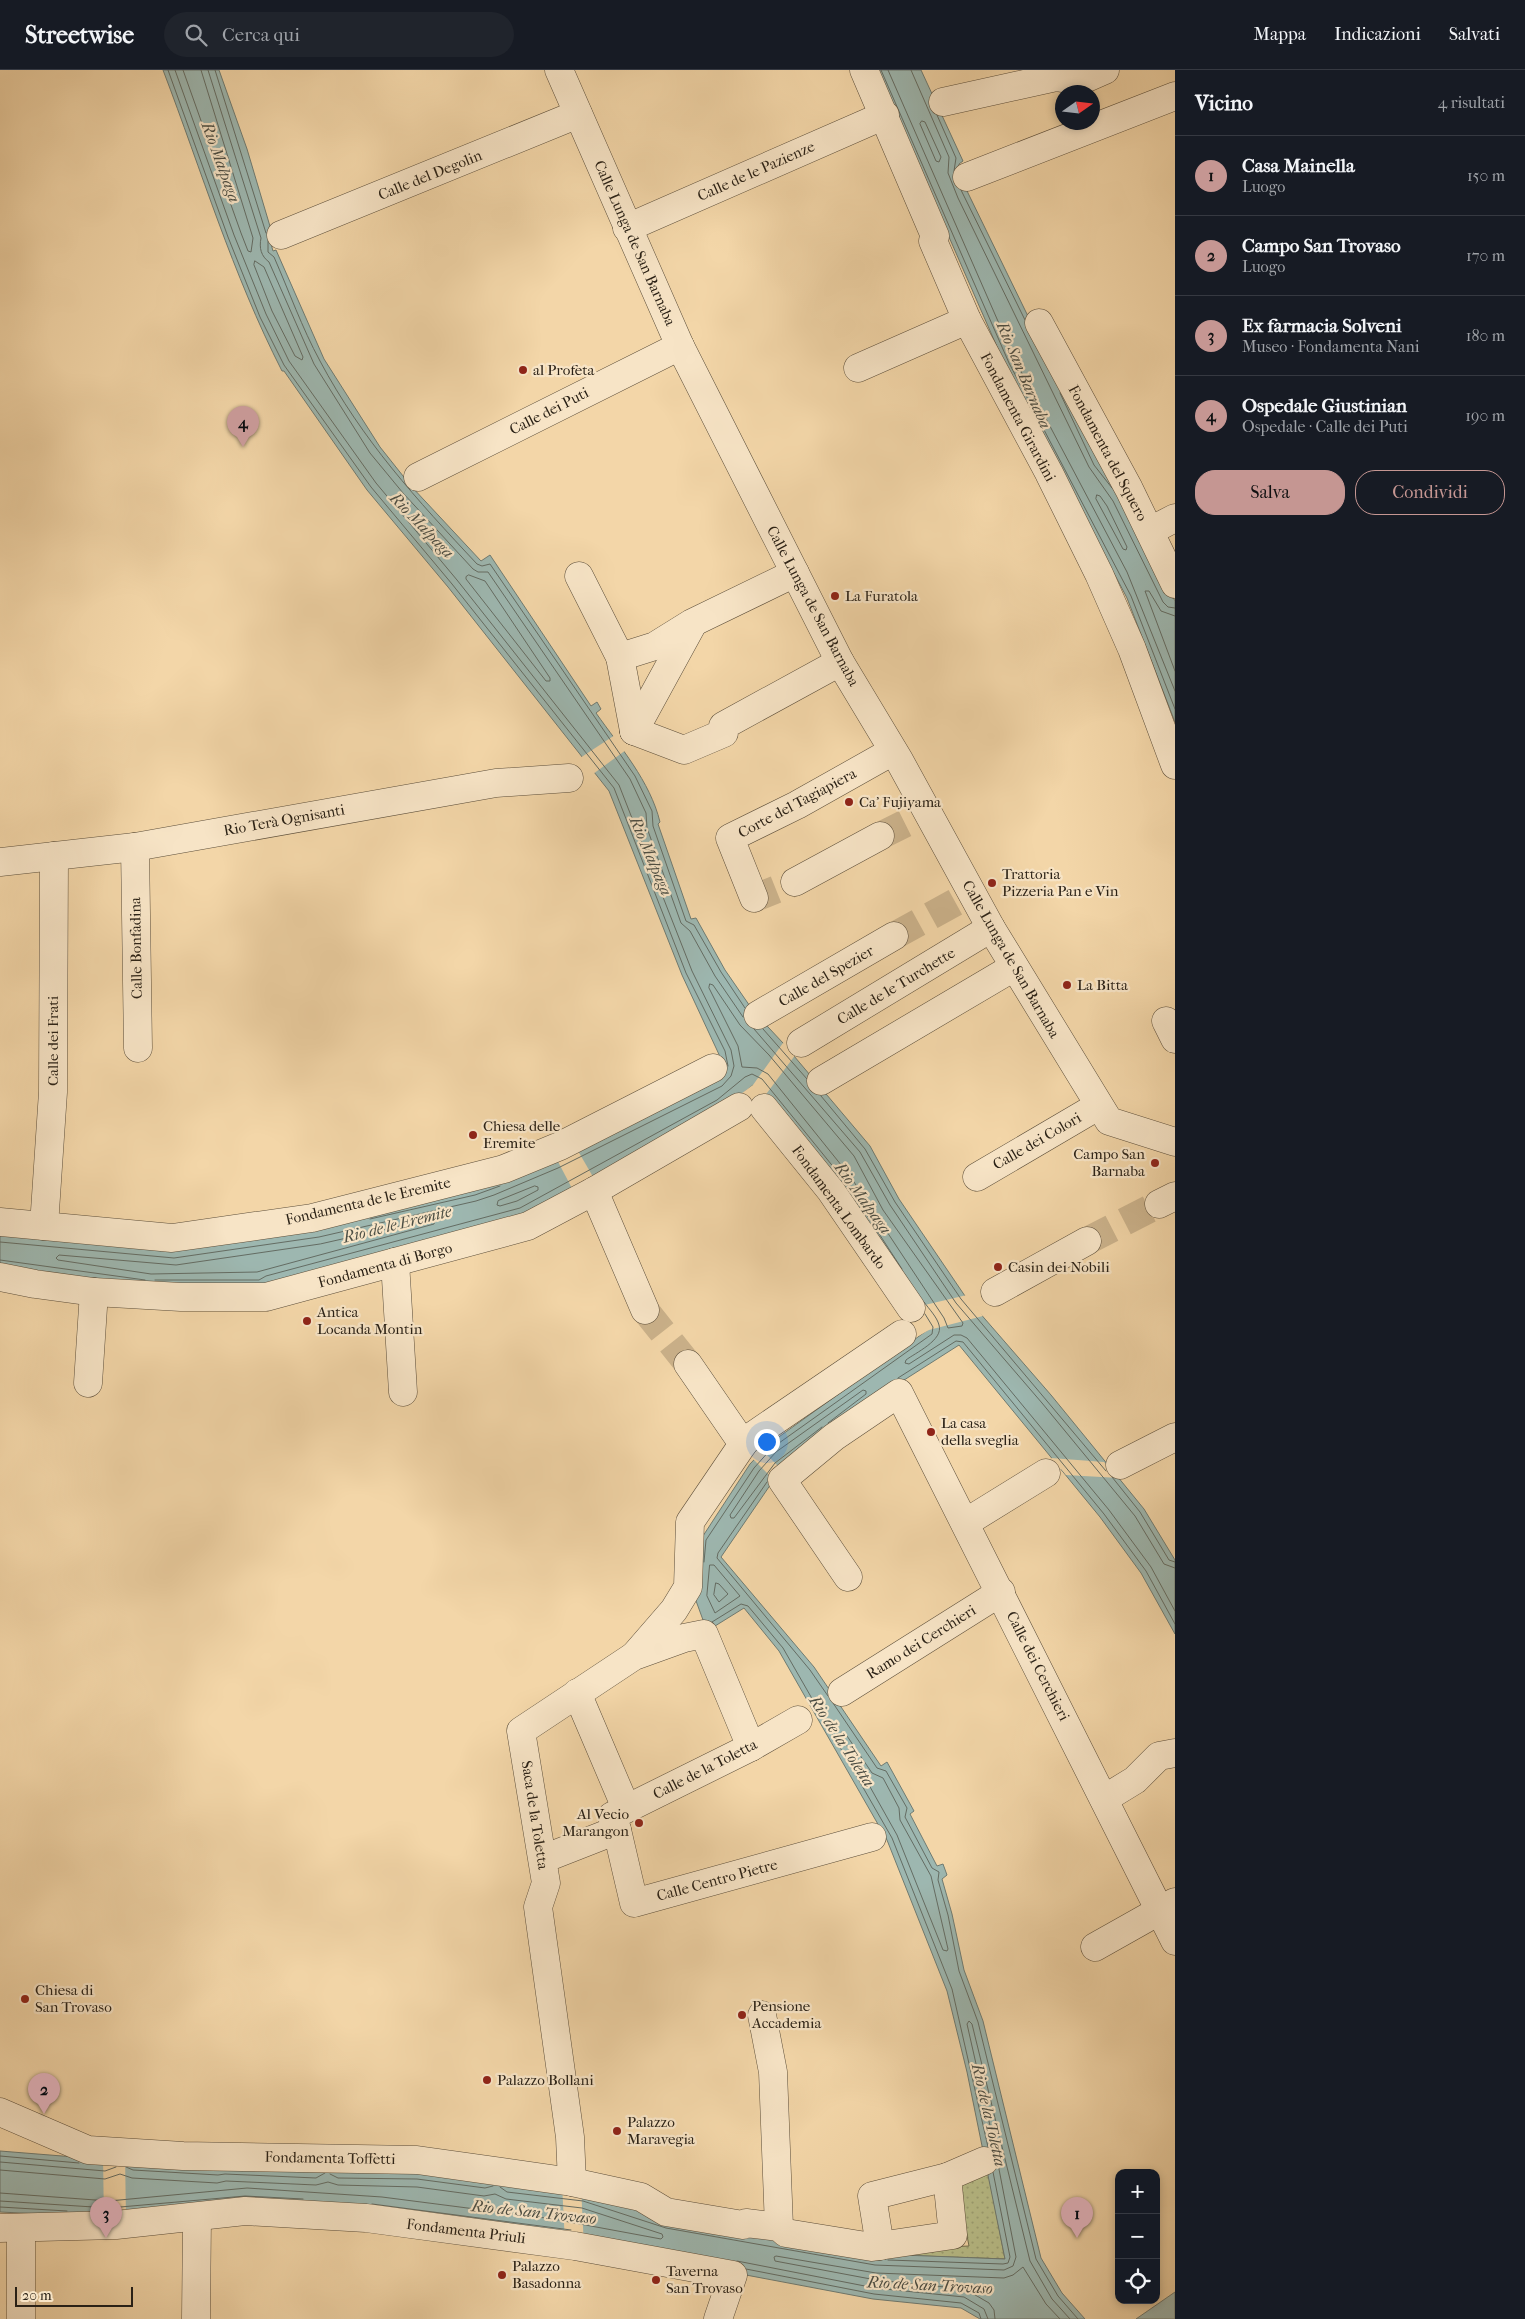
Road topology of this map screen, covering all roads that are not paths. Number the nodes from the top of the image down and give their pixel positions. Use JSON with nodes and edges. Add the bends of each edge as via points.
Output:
{"nodes":[{"id":1,"x":559,"y":70,"type":"edge"},
{"id":2,"x":864,"y":70,"type":"edge"},
{"id":3,"x":1105,"y":70,"type":"edge"},
{"id":4,"x":1175,"y":96,"type":"edge"},
{"id":5,"x":943,"y":102,"type":"dead end"},
{"id":6,"x":578,"y":114,"type":"junction"},
{"id":7,"x":885,"y":115,"type":"junction"},
{"id":8,"x":967,"y":177,"type":"dead end"},
{"id":9,"x":627,"y":228,"type":"junction"},
{"id":10,"x":282,"y":235,"type":"dead end"},
{"id":11,"x":967,"y":320,"type":"junction"},
{"id":12,"x":1039,"y":323,"type":"dead end"},
{"id":13,"x":680,"y":346,"type":"junction"},
{"id":14,"x":858,"y":368,"type":"dead end"},
{"id":15,"x":418,"y":477,"type":"dead end"},
{"id":16,"x":1175,"y":518,"type":"edge"},
{"id":17,"x":1150,"y":531,"type":"junction"},
{"id":18,"x":795,"y":573,"type":"junction"},
{"id":19,"x":579,"y":576,"type":"dead end"},
{"id":20,"x":1175,"y":584,"type":"edge"},
{"id":21,"x":692,"y":623,"type":"junction"},
{"id":22,"x":620,"y":657,"type":"junction"},
{"id":23,"x":840,"y":662,"type":"junction"},
{"id":24,"x":634,"y":731,"type":"junction"},
{"id":25,"x":893,"y":751,"type":"junction"},
{"id":26,"x":1175,"y":765,"type":"edge"},
{"id":27,"x":568,"y":778,"type":"dead end"},
{"id":28,"x":880,"y":836,"type":"tunnel mouth"},
{"id":29,"x":135,"y":847,"type":"junction"},
{"id":30,"x":54,"y":856,"type":"junction"},
{"id":31,"x":0,"y":862,"type":"edge"},
{"id":32,"x":794,"y":882,"type":"tunnel mouth"},
{"id":33,"x":754,"y":898,"type":"dead end"},
{"id":34,"x":991,"y":928,"type":"junction"},
{"id":35,"x":894,"y":936,"type":"tunnel mouth"},
{"id":36,"x":1014,"y":966,"type":"junction"},
{"id":37,"x":758,"y":1015,"type":"dead end"},
{"id":38,"x":800,"y":1044,"type":"dead end"},
{"id":39,"x":138,"y":1048,"type":"dead end"},
{"id":40,"x":713,"y":1068,"type":"dead end"},
{"id":41,"x":821,"y":1082,"type":"dead end"},
{"id":42,"x":751,"y":1108,"type":"joint"},
{"id":43,"x":1104,"y":1114,"type":"junction"},
{"id":44,"x":1175,"y":1142,"type":"edge"},
{"id":45,"x":977,"y":1177,"type":"dead end"},
{"id":46,"x":594,"y":1191,"type":"junction"},
{"id":47,"x":0,"y":1222,"type":"edge"},
{"id":48,"x":44,"y":1226,"type":"junction"},
{"id":49,"x":1087,"y":1242,"type":"tunnel mouth"},
{"id":50,"x":395,"y":1262,"type":"junction"},
{"id":51,"x":0,"y":1277,"type":"edge"},
{"id":52,"x":94,"y":1292,"type":"junction"},
{"id":53,"x":995,"y":1292,"type":"dead end"},
{"id":54,"x":912,"y":1308,"type":"dead end"},
{"id":55,"x":645,"y":1310,"type":"tunnel mouth"},
{"id":56,"x":902,"y":1334,"type":"dead end"},
{"id":57,"x":688,"y":1364,"type":"tunnel mouth"},
{"id":58,"x":88,"y":1383,"type":"dead end"},
{"id":59,"x":403,"y":1392,"type":"dead end"},
{"id":60,"x":1175,"y":1437,"type":"edge"},
{"id":61,"x":743,"y":1444,"type":"junction"},
{"id":62,"x":1120,"y":1465,"type":"dead end"},
{"id":63,"x":1046,"y":1473,"type":"dead end"},
{"id":64,"x":965,"y":1523,"type":"junction"},
{"id":65,"x":848,"y":1577,"type":"dead end"},
{"id":66,"x":1000,"y":1592,"type":"junction"},
{"id":67,"x":674,"y":1610,"type":"junction"},
{"id":68,"x":694,"y":1636,"type":"junction"},
{"id":69,"x":634,"y":1656,"type":"junction"},
{"id":70,"x":842,"y":1692,"type":"dead end"},
{"id":71,"x":577,"y":1693,"type":"junction"},
{"id":72,"x":798,"y":1720,"type":"dead end"},
{"id":73,"x":751,"y":1747,"type":"junction"},
{"id":74,"x":1167,"y":1753,"type":"edge"},
{"id":75,"x":1104,"y":1799,"type":"junction"},
{"id":76,"x":618,"y":1818,"type":"junction"},
{"id":77,"x":872,"y":1837,"type":"dead end"},
{"id":78,"x":543,"y":1859,"type":"junction"},
{"id":79,"x":1168,"y":1907,"type":"edge"},
{"id":80,"x":1175,"y":1941,"type":"edge"},
{"id":81,"x":1095,"y":1947,"type":"dead end"},
{"id":82,"x":762,"y":2015,"type":"dead end"},
{"id":83,"x":0,"y":2112,"type":"edge"},
{"id":84,"x":984,"y":2161,"type":"dead end"},
{"id":85,"x":948,"y":2177,"type":"junction"},
{"id":86,"x":572,"y":2182,"type":"junction"},
{"id":87,"x":197,"y":2217,"type":"junction"},
{"id":88,"x":779,"y":2227,"type":"junction"},
{"id":89,"x":11,"y":2228,"type":"edge"},
{"id":90,"x":880,"y":2246,"type":"junction"},
{"id":91,"x":21,"y":2319,"type":"edge"},
{"id":92,"x":196,"y":2319,"type":"edge"},
{"id":93,"x":718,"y":2319,"type":"edge"}],
"edges":[{"from":1,"to":6,"type":"street","name":"Calle Lunga de San Barnaba"},
{"from":2,"to":7,"type":"street","name":"Fondamenta Girardini"},
{"from":3,"to":5,"type":"street","via":[[1080,81],[1056,77]]},
{"from":4,"to":8,"type":"street"},
{"from":6,"to":9,"type":"street","name":"Calle Lunga de San Barnaba"},
{"from":6,"to":10,"type":"street","name":"Calle del Degolin"},
{"from":7,"to":9,"type":"street","name":"Calle de le Pazienze"},
{"from":7,"to":11,"type":"street","name":"Fondamenta Girardini","via":[[936,236],[933,242]]},
{"from":9,"to":13,"type":"street","name":"Calle Lunga de San Barnaba"},
{"from":11,"to":14,"type":"street"},
{"from":11,"to":26,"type":"street","name":"Fondamenta Girardini","via":[[1049,472],[1099,574],[1132,649]]},
{"from":12,"to":17,"type":"street","name":"Fondamenta del Squero"},
{"from":13,"to":15,"type":"street","name":"Calle dei Puti"},
{"from":13,"to":18,"type":"street","name":"Calle Lunga de San Barnaba"},
{"from":16,"to":17,"type":"street"},
{"from":17,"to":20,"type":"street","name":"Fondamenta del Squero"},
{"from":18,"to":21,"type":"street"},
{"from":18,"to":23,"type":"street","name":"Calle Lunga de San Barnaba"},
{"from":19,"to":22,"type":"street"},
{"from":21,"to":22,"type":"street","via":[[655,646]]},
{"from":21,"to":24,"type":"street"},
{"from":22,"to":24,"type":"street"},
{"from":23,"to":24,"type":"street","via":[[724,726],[724,733],[684,750]]},
{"from":23,"to":25,"type":"street","name":"Calle Lunga de San Barnaba"},
{"from":25,"to":33,"type":"street","name":"Corte del Tagiapiera","via":[[730,838]]},
{"from":25,"to":34,"type":"street","name":"Calle Lunga de San Barnaba","via":[[969,895]]},
{"from":27,"to":29,"type":"street","name":"Rio Terà Ognisanti","via":[[496,783]]},
{"from":28,"to":32,"type":"street"},
{"from":29,"to":30,"type":"street","name":"Rio Terà Ognisanti"},
{"from":29,"to":39,"type":"street","name":"Calle Bonfadina"},
{"from":30,"to":31,"type":"street","name":"Rio Terà Ognisanti"},
{"from":30,"to":48,"type":"street","name":"Calle dei Frati","via":[[53,1092]]},
{"from":34,"to":36,"type":"street","name":"Calle Lunga de San Barnaba"},
{"from":34,"to":38,"type":"street","name":"Calle de le Turchette"},
{"from":35,"to":37,"type":"street","name":"Calle del Spezier"},
{"from":36,"to":41,"type":"street"},
{"from":36,"to":43,"type":"street","name":"Calle Lunga de San Barnaba"},
{"from":40,"to":48,"type":"street","name":"Fondamenta de le Eremite","via":[[560,1146],[504,1169],[312,1218],[172,1238]]},
{"from":42,"to":46,"type":"street","name":"Fondamenta di Borgo"},
{"from":42,"to":54,"type":"street","name":"Fondamenta Lombardo","via":[[831,1192]]},
{"from":43,"to":44,"type":"street"},
{"from":43,"to":45,"type":"street","name":"Calle dei Colori"},
{"from":46,"to":50,"type":"street","name":"Fondamenta di Borgo","via":[[528,1226]]},
{"from":46,"to":55,"type":"street"},
{"from":47,"to":48,"type":"street","name":"Fondamenta de le Eremite"},
{"from":49,"to":53,"type":"street"},
{"from":50,"to":52,"type":"street","name":"Fondamenta di Borgo","via":[[266,1297]]},
{"from":50,"to":59,"type":"street"},
{"from":51,"to":52,"type":"street","name":"Fondamenta di Borgo"},
{"from":52,"to":58,"type":"street"},
{"from":56,"to":61,"type":"street"},
{"from":57,"to":61,"type":"street"},
{"from":60,"to":62,"type":"street"},
{"from":61,"to":67,"type":"street","via":[[690,1522],[688,1587]]},
{"from":63,"to":64,"type":"street"},
{"from":64,"to":65,"type":"street","name":"Calle dei Cerchieri","via":[[899,1393],[834,1437],[782,1480]]},
{"from":64,"to":66,"type":"street","name":"Calle dei Cerchieri"},
{"from":66,"to":70,"type":"street","name":"Ramo dei Cerchieri"},
{"from":66,"to":75,"type":"street","name":"Calle dei Cerchieri"},
{"from":67,"to":68,"type":"street"},
{"from":67,"to":69,"type":"street"},
{"from":68,"to":69,"type":"street"},
{"from":68,"to":73,"type":"street"},
{"from":69,"to":71,"type":"street","name":"Saca de la Toletta"},
{"from":71,"to":76,"type":"street"},
{"from":71,"to":78,"type":"street","name":"Saca de la Toletta","via":[[522,1731]]},
{"from":72,"to":73,"type":"street","name":"Calle de la Toletta"},
{"from":73,"to":76,"type":"street","name":"Calle de la Toletta"},
{"from":74,"to":75,"type":"street","via":[[1135,1780]]},
{"from":75,"to":79,"type":"street","name":"Calle dei Cerchieri"},
{"from":76,"to":77,"type":"street","name":"Calle Centro Pietre","via":[[634,1903]]},
{"from":76,"to":78,"type":"street","name":"Calle de la Toletta"},
{"from":78,"to":86,"type":"street","name":"Saca de la Toletta","via":[[546,1883],[538,1907],[570,2137]]},
{"from":79,"to":80,"type":"street","name":"Calle dei Cerchieri"},
{"from":79,"to":81,"type":"street"},
{"from":82,"to":88,"type":"street","via":[[773,2072]]},
{"from":83,"to":86,"type":"street","name":"Fondamenta Toffetti","via":[[88,2150],[183,2156],[417,2160]]},
{"from":84,"to":85,"type":"street"},
{"from":85,"to":90,"type":"street","via":[[872,2196]]},
{"from":85,"to":90,"type":"street","name":"Fondamenta Toffetti","via":[[953,2235]]},
{"from":86,"to":88,"type":"street","name":"Fondamenta Toffetti","via":[[640,2197],[666,2212],[743,2225]]},
{"from":87,"to":89,"type":"street","name":"Fondamenta Priuli","via":[[116,2225]]},
{"from":87,"to":92,"type":"street"},
{"from":87,"to":93,"type":"street","name":"Fondamenta Priuli","via":[[245,2211],[366,2218],[575,2246],[733,2276]]},
{"from":88,"to":90,"type":"street","name":"Fondamenta Toffetti","via":[[786,2233],[872,2248]]},
{"from":89,"to":91,"type":"street"}]}
